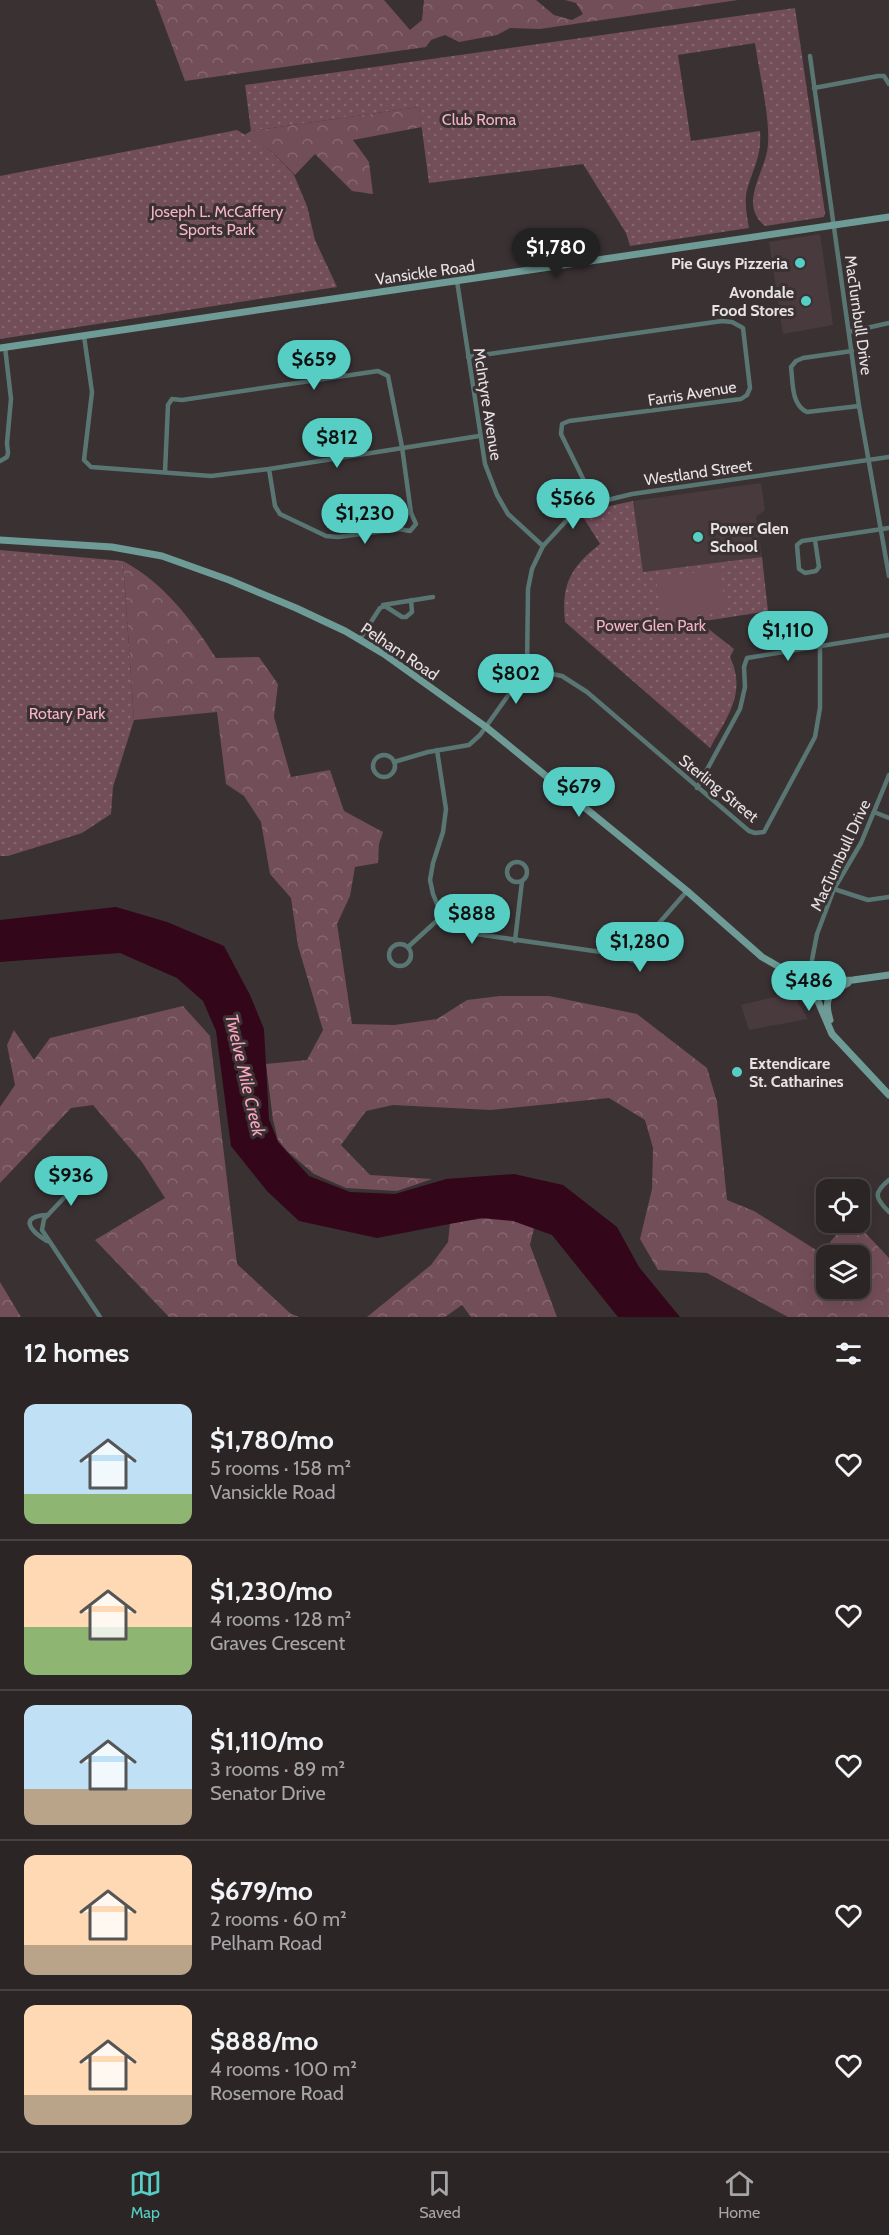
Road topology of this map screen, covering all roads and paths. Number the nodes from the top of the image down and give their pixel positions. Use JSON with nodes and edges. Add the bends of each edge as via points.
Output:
{"nodes":[{"id":1,"x":810,"y":56,"type":"dead end"},
{"id":2,"x":889,"y":84,"type":"edge"},
{"id":3,"x":814,"y":88,"type":"junction"},
{"id":4,"x":889,"y":218,"type":"edge"},
{"id":5,"x":834,"y":226,"type":"junction"},
{"id":6,"x":457,"y":281,"type":"junction"},
{"id":7,"x":889,"y":323,"type":"edge"},
{"id":8,"x":849,"y":332,"type":"junction"},
{"id":9,"x":84,"y":336,"type":"junction"},
{"id":10,"x":3,"y":347,"type":"edge"},
{"id":11,"x":852,"y":351,"type":"junction"},
{"id":12,"x":468,"y":357,"type":"junction"},
{"id":13,"x":859,"y":406,"type":"junction"},
{"id":14,"x":479,"y":436,"type":"junction"},
{"id":15,"x":402,"y":447,"type":"junction"},
{"id":16,"x":889,"y":457,"type":"edge"},
{"id":17,"x":868,"y":460,"type":"junction"},
{"id":18,"x":0,"y":461,"type":"edge"},
{"id":19,"x":269,"y":469,"type":"junction"},
{"id":20,"x":165,"y":471,"type":"junction"},
{"id":21,"x":595,"y":503,"type":"junction"},
{"id":22,"x":889,"y":528,"type":"edge"},
{"id":23,"x":880,"y":530,"type":"junction"},
{"id":24,"x":0,"y":540,"type":"edge"},
{"id":25,"x":815,"y":540,"type":"junction"},
{"id":26,"x":543,"y":546,"type":"junction"},
{"id":27,"x":889,"y":576,"type":"edge"},
{"id":28,"x":433,"y":597,"type":"dead end"},
{"id":29,"x":411,"y":600,"type":"junction"},
{"id":30,"x":376,"y":610,"type":"junction"},
{"id":31,"x":889,"y":635,"type":"edge"},
{"id":32,"x":360,"y":639,"type":"junction"},
{"id":33,"x":820,"y":645,"type":"junction"},
{"id":34,"x":527,"y":669,"type":"junction"},
{"id":35,"x":486,"y":727,"type":"junction"},
{"id":36,"x":437,"y":750,"type":"junction"},
{"id":37,"x":394,"y":762,"type":"junction"},
{"id":38,"x":889,"y":775,"type":"edge"},
{"id":39,"x":697,"y":788,"type":"junction"},
{"id":40,"x":874,"y":812,"type":"junction"},
{"id":41,"x":889,"y":818,"type":"edge"},
{"id":42,"x":522,"y":881,"type":"junction"},
{"id":43,"x":834,"y":889,"type":"junction"},
{"id":44,"x":687,"y":891,"type":"junction"},
{"id":45,"x":889,"y":897,"type":"edge"},
{"id":46,"x":442,"y":916,"type":"junction"},
{"id":47,"x":515,"y":940,"type":"junction"},
{"id":48,"x":408,"y":947,"type":"junction"},
{"id":49,"x":889,"y":975,"type":"edge"},
{"id":50,"x":853,"y":981,"type":"junction"},
{"id":51,"x":812,"y":982,"type":"junction"},
{"id":52,"x":832,"y":1034,"type":"junction"},
{"id":53,"x":889,"y":1095,"type":"edge"},
{"id":54,"x":889,"y":1180,"type":"edge"},
{"id":55,"x":77,"y":1184,"type":"junction"},
{"id":56,"x":889,"y":1212,"type":"edge"},
{"id":57,"x":48,"y":1215,"type":"junction"},
{"id":58,"x":51,"y":1245,"type":"junction"},
{"id":59,"x":100,"y":1317,"type":"edge"}],
"edges":[{"from":1,"to":3,"type":"street","name":"MacTurnbull Drive"},
{"from":2,"to":3,"type":"street","via":[[884,76],[878,76]]},
{"from":3,"to":5,"type":"street","name":"MacTurnbull Drive"},
{"from":4,"to":5,"type":"main road","name":"Vansickle Road"},
{"from":5,"to":6,"type":"main road","name":"Vansickle Road"},
{"from":5,"to":8,"type":"street","name":"MacTurnbull Drive"},
{"from":6,"to":9,"type":"main road","name":"Vansickle Road"},
{"from":6,"to":12,"type":"street","name":"McIntyre Avenue"},
{"from":7,"to":8,"type":"street"},
{"from":8,"to":11,"type":"street","name":"MacTurnbull Drive"},
{"from":9,"to":10,"type":"main road","name":"Vansickle Road"},
{"from":9,"to":20,"type":"street","via":[[92,392],[85,463],[91,467]]},
{"from":10,"to":18,"type":"street","via":[[11,399],[8,453]]},
{"from":11,"to":13,"type":"street","name":"MacTurnbull Drive"},
{"from":11,"to":13,"type":"street","via":[[803,358],[791,367],[800,410]]},
{"from":12,"to":14,"type":"street","name":"McIntyre Avenue"},
{"from":12,"to":21,"type":"street","name":"Farris Avenue","via":[[722,321],[743,328],[750,388],[741,399],[562,424],[561,434]]},
{"from":13,"to":17,"type":"street","name":"MacTurnbull Drive"},
{"from":14,"to":15,"type":"street"},
{"from":14,"to":26,"type":"street","name":"McIntyre Avenue","via":[[485,464],[508,514]]},
{"from":15,"to":19,"type":"street"},
{"from":15,"to":19,"type":"street","via":[[411,513],[416,521],[410,531],[326,536],[278,512]]},
{"from":15,"to":20,"type":"street","via":[[388,376],[378,371],[362,372],[172,399],[168,405]]},
{"from":16,"to":17,"type":"street","name":"Westland Street"},
{"from":17,"to":21,"type":"street","name":"Westland Street","via":[[632,494]]},
{"from":17,"to":23,"type":"street","name":"MacTurnbull Drive"},
{"from":19,"to":20,"type":"street","via":[[211,476]]},
{"from":21,"to":26,"type":"street","name":"Westland Street","via":[[568,519]]},
{"from":22,"to":23,"type":"street"},
{"from":23,"to":25,"type":"street"},
{"from":23,"to":27,"type":"street","name":"MacTurnbull Drive"},
{"from":24,"to":32,"type":"main road","name":"Pelham Road","via":[[112,547],[162,556],[286,604]]},
{"from":25,"to":25,"type":"street","via":[[819,567],[804,573],[799,569],[797,545]]},
{"from":26,"to":34,"type":"street","name":"Westland Street","via":[[528,589]]},
{"from":28,"to":29,"type":"street"},
{"from":29,"to":30,"type":"street","via":[[384,604]]},
{"from":29,"to":30,"type":"street","via":[[408,617],[385,606]]},
{"from":30,"to":32,"type":"street"},
{"from":31,"to":33,"type":"street"},
{"from":32,"to":35,"type":"main road","name":"Pelham Road"},
{"from":33,"to":39,"type":"street","via":[[747,658],[740,709]]},
{"from":33,"to":39,"type":"street","name":"Sterling Street","via":[[820,708],[815,737],[764,832],[749,831]]},
{"from":34,"to":35,"type":"street"},
{"from":34,"to":39,"type":"street","name":"Sterling Street","via":[[562,676],[587,692]]},
{"from":35,"to":36,"type":"street","via":[[469,745]]},
{"from":35,"to":44,"type":"main road","name":"Pelham Road"},
{"from":36,"to":37,"type":"street"},
{"from":36,"to":46,"type":"street","via":[[446,809],[430,880]]},
{"from":37,"to":37,"type":"street","via":[[393,773],[387,777],[374,772],[374,761],[379,756],[389,756]]},
{"from":38,"to":40,"type":"street","name":"MacTurnbull Drive"},
{"from":40,"to":41,"type":"street"},
{"from":40,"to":43,"type":"street","name":"MacTurnbull Drive"},
{"from":42,"to":42,"type":"street","via":[[526,867],[517,861],[511,863],[506,872],[509,879]]},
{"from":42,"to":47,"type":"street"},
{"from":43,"to":45,"type":"street","via":[[868,900]]},
{"from":43,"to":51,"type":"street","name":"MacTurnbull Drive","via":[[817,934]]},
{"from":44,"to":47,"type":"street","via":[[640,945],[641,958],[636,962],[615,954]]},
{"from":44,"to":51,"type":"main road","name":"Pelham Road","via":[[762,957]]},
{"from":46,"to":47,"type":"street","via":[[470,933]]},
{"from":46,"to":48,"type":"street"},
{"from":48,"to":48,"type":"street","via":[[408,963],[392,963],[388,953],[392,947]]},
{"from":49,"to":50,"type":"main road"},
{"from":50,"to":51,"type":"main road"},
{"from":50,"to":52,"type":"main road","via":[[834,989],[827,1000]]},
{"from":51,"to":52,"type":"main road"},
{"from":52,"to":53,"type":"main road"},
{"from":54,"to":56,"type":"street","via":[[877,1194]]},
{"from":55,"to":55,"type":"street","via":[[77,1169],[91,1169],[92,1183]]},
{"from":55,"to":57,"type":"street"},
{"from":57,"to":58,"type":"street","via":[[42,1230]]},
{"from":57,"to":58,"type":"street","via":[[35,1216],[30,1225]]},
{"from":58,"to":59,"type":"street"}]}
